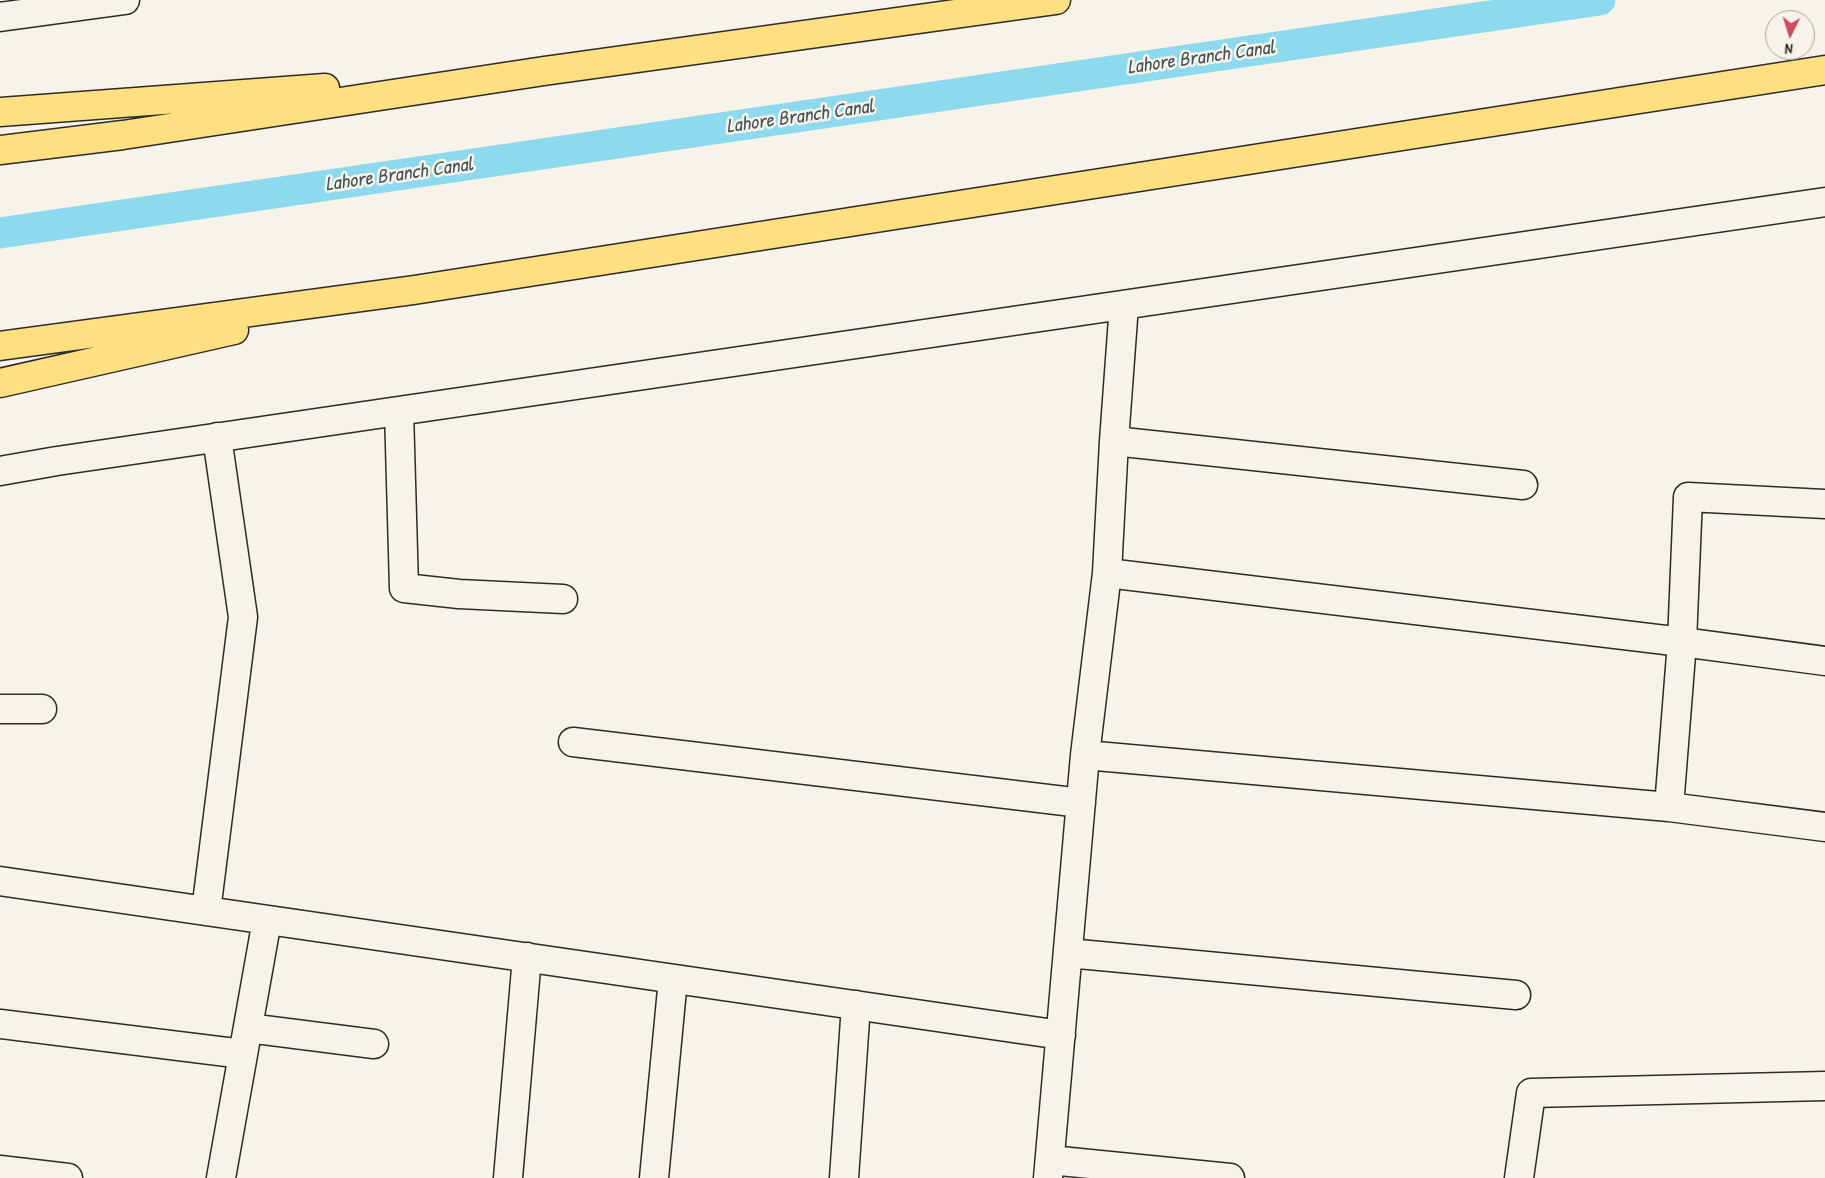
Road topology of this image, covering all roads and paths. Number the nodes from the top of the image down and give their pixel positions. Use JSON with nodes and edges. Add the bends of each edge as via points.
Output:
{"nodes":[{"id":1,"x":125,"y":0,"type":"edge"},
{"id":2,"x":1056,"y":0,"type":"edge"},
{"id":3,"x":0,"y":16,"type":"edge"},
{"id":4,"x":1825,"y":70,"type":"edge"},
{"id":5,"x":544,"y":71,"type":"junction"},
{"id":6,"x":0,"y":112,"type":"edge"},
{"id":7,"x":0,"y":150,"type":"edge"},
{"id":8,"x":1825,"y":202,"type":"edge"},
{"id":9,"x":414,"y":290,"type":"junction"},
{"id":10,"x":1124,"y":305,"type":"junction"},
{"id":11,"x":0,"y":346,"type":"edge"},
{"id":12,"x":0,"y":383,"type":"edge"},
{"id":13,"x":399,"y":411,"type":"junction"},
{"id":14,"x":217,"y":437,"type":"junction"},
{"id":15,"x":1114,"y":441,"type":"junction"},
{"id":16,"x":0,"y":471,"type":"edge"},
{"id":17,"x":1523,"y":484,"type":"dead end"},
{"id":18,"x":1825,"y":504,"type":"edge"},
{"id":19,"x":1107,"y":573,"type":"junction"},
{"id":20,"x":563,"y":599,"type":"dead end"},
{"id":21,"x":1682,"y":642,"type":"junction"},
{"id":22,"x":1825,"y":662,"type":"edge"},
{"id":23,"x":42,"y":709,"type":"dead end"},
{"id":24,"x":0,"y":710,"type":"edge"},
{"id":25,"x":572,"y":742,"type":"dead end"},
{"id":26,"x":1086,"y":755,"type":"junction"},
{"id":27,"x":1081,"y":803,"type":"junction"},
{"id":28,"x":1669,"y":807,"type":"junction"},
{"id":29,"x":1825,"y":827,"type":"edge"},
{"id":30,"x":0,"y":881,"type":"edge"},
{"id":31,"x":206,"y":911,"type":"junction"},
{"id":32,"x":267,"y":920,"type":"junction"},
{"id":33,"x":1068,"y":953,"type":"junction"},
{"id":34,"x":527,"y":957,"type":"junction"},
{"id":35,"x":673,"y":978,"type":"junction"},
{"id":36,"x":1516,"y":995,"type":"dead end"},
{"id":37,"x":856,"y":1005,"type":"junction"},
{"id":38,"x":0,"y":1024,"type":"edge"},
{"id":39,"x":1061,"y":1035,"type":"junction"},
{"id":40,"x":245,"y":1041,"type":"junction"},
{"id":41,"x":374,"y":1044,"type":"dead end"},
{"id":42,"x":1825,"y":1086,"type":"edge"},
{"id":43,"x":1049,"y":1169,"type":"edge"},
{"id":44,"x":0,"y":1170,"type":"edge"},
{"id":45,"x":68,"y":1178,"type":"edge"},
{"id":46,"x":221,"y":1178,"type":"edge"},
{"id":47,"x":508,"y":1178,"type":"edge"},
{"id":48,"x":654,"y":1178,"type":"edge"},
{"id":49,"x":844,"y":1178,"type":"edge"},
{"id":50,"x":1230,"y":1178,"type":"edge"},
{"id":51,"x":1518,"y":1178,"type":"edge"}],
"edges":[{"from":1,"to":3,"type":"street"},
{"from":2,"to":5,"type":"highway"},
{"from":4,"to":9,"type":"highway"},
{"from":5,"to":6,"type":"highway"},
{"from":5,"to":7,"type":"highway","via":[[122,135]]},
{"from":8,"to":10,"type":"street"},
{"from":9,"to":11,"type":"highway"},
{"from":9,"to":12,"type":"highway"},
{"from":10,"to":13,"type":"street"},
{"from":10,"to":15,"type":"street"},
{"from":13,"to":14,"type":"street"},
{"from":13,"to":20,"type":"street","via":[[404,588]]},
{"from":14,"to":16,"type":"street"},
{"from":14,"to":31,"type":"street","via":[[243,617]]},
{"from":15,"to":17,"type":"street"},
{"from":15,"to":19,"type":"street"},
{"from":18,"to":21,"type":"street","via":[[1688,497]]},
{"from":19,"to":21,"type":"street"},
{"from":19,"to":26,"type":"street"},
{"from":21,"to":22,"type":"street"},
{"from":21,"to":28,"type":"street"},
{"from":23,"to":24,"type":"street"},
{"from":25,"to":27,"type":"street"},
{"from":26,"to":27,"type":"street"},
{"from":26,"to":28,"type":"street"},
{"from":27,"to":33,"type":"street"},
{"from":28,"to":29,"type":"street"},
{"from":30,"to":31,"type":"street"},
{"from":31,"to":32,"type":"street"},
{"from":32,"to":34,"type":"street"},
{"from":32,"to":40,"type":"street"},
{"from":33,"to":36,"type":"street"},
{"from":33,"to":39,"type":"street"},
{"from":34,"to":35,"type":"street"},
{"from":34,"to":47,"type":"street"},
{"from":35,"to":37,"type":"street"},
{"from":35,"to":48,"type":"street"},
{"from":37,"to":39,"type":"street"},
{"from":37,"to":49,"type":"street"},
{"from":38,"to":40,"type":"street"},
{"from":39,"to":43,"type":"street"},
{"from":40,"to":41,"type":"street"},
{"from":40,"to":46,"type":"street"},
{"from":42,"to":51,"type":"street","via":[[1531,1093]]},
{"from":43,"to":50,"type":"street"},
{"from":44,"to":45,"type":"street"}]}
